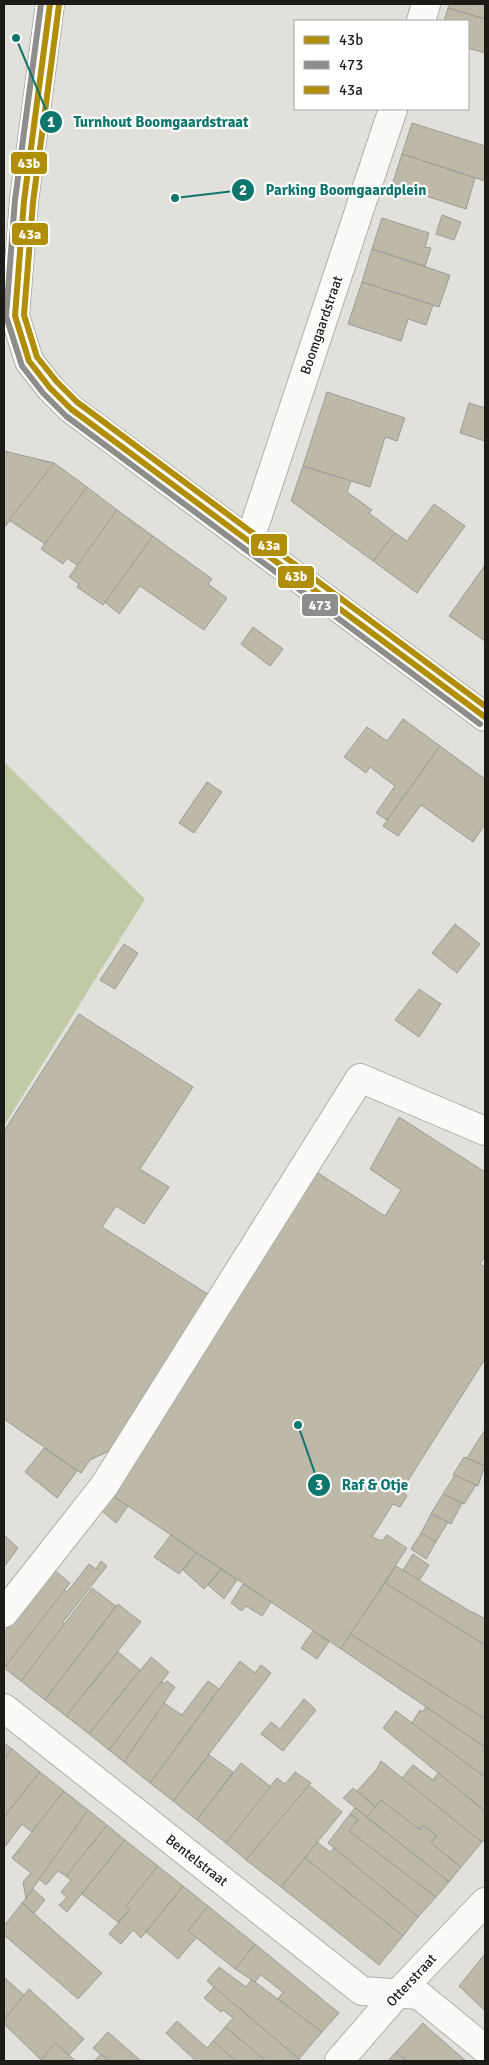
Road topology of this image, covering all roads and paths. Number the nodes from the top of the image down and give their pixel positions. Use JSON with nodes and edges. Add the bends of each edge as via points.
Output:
{"nodes":[{"id":1,"x":50,"y":4,"type":"edge"},
{"id":2,"x":426,"y":4,"type":"edge"},
{"id":3,"x":421,"y":20,"type":"edge"},
{"id":4,"x":393,"y":110,"type":"edge"},
{"id":5,"x":249,"y":542,"type":"junction"},
{"id":6,"x":485,"y":717,"type":"edge"},
{"id":7,"x":485,"y":1131,"type":"edge"},
{"id":8,"x":4,"y":1613,"type":"edge"},
{"id":9,"x":4,"y":1708,"type":"edge"},
{"id":10,"x":485,"y":1902,"type":"edge"},
{"id":11,"x":397,"y":1994,"type":"junction"},
{"id":12,"x":485,"y":2050,"type":"edge"},
{"id":13,"x":339,"y":2061,"type":"edge"}],
"edges":[{"from":1,"to":5,"type":"street","via":[[24,202],[15,316],[29,361],[71,409]]},
{"from":2,"to":3,"type":"street"},
{"from":4,"to":5,"type":"street","name":"Boomgaardstraat"},
{"from":5,"to":6,"type":"street"},
{"from":7,"to":8,"type":"street","via":[[360,1078],[104,1486]]},
{"from":9,"to":11,"type":"street","name":"Bentelstraat","via":[[362,1991]]},
{"from":10,"to":11,"type":"street","name":"Otterstraat"},
{"from":11,"to":12,"type":"street","name":"Bentelstraat","via":[[419,1995]]},
{"from":11,"to":13,"type":"street","name":"Otterstraat"}]}
